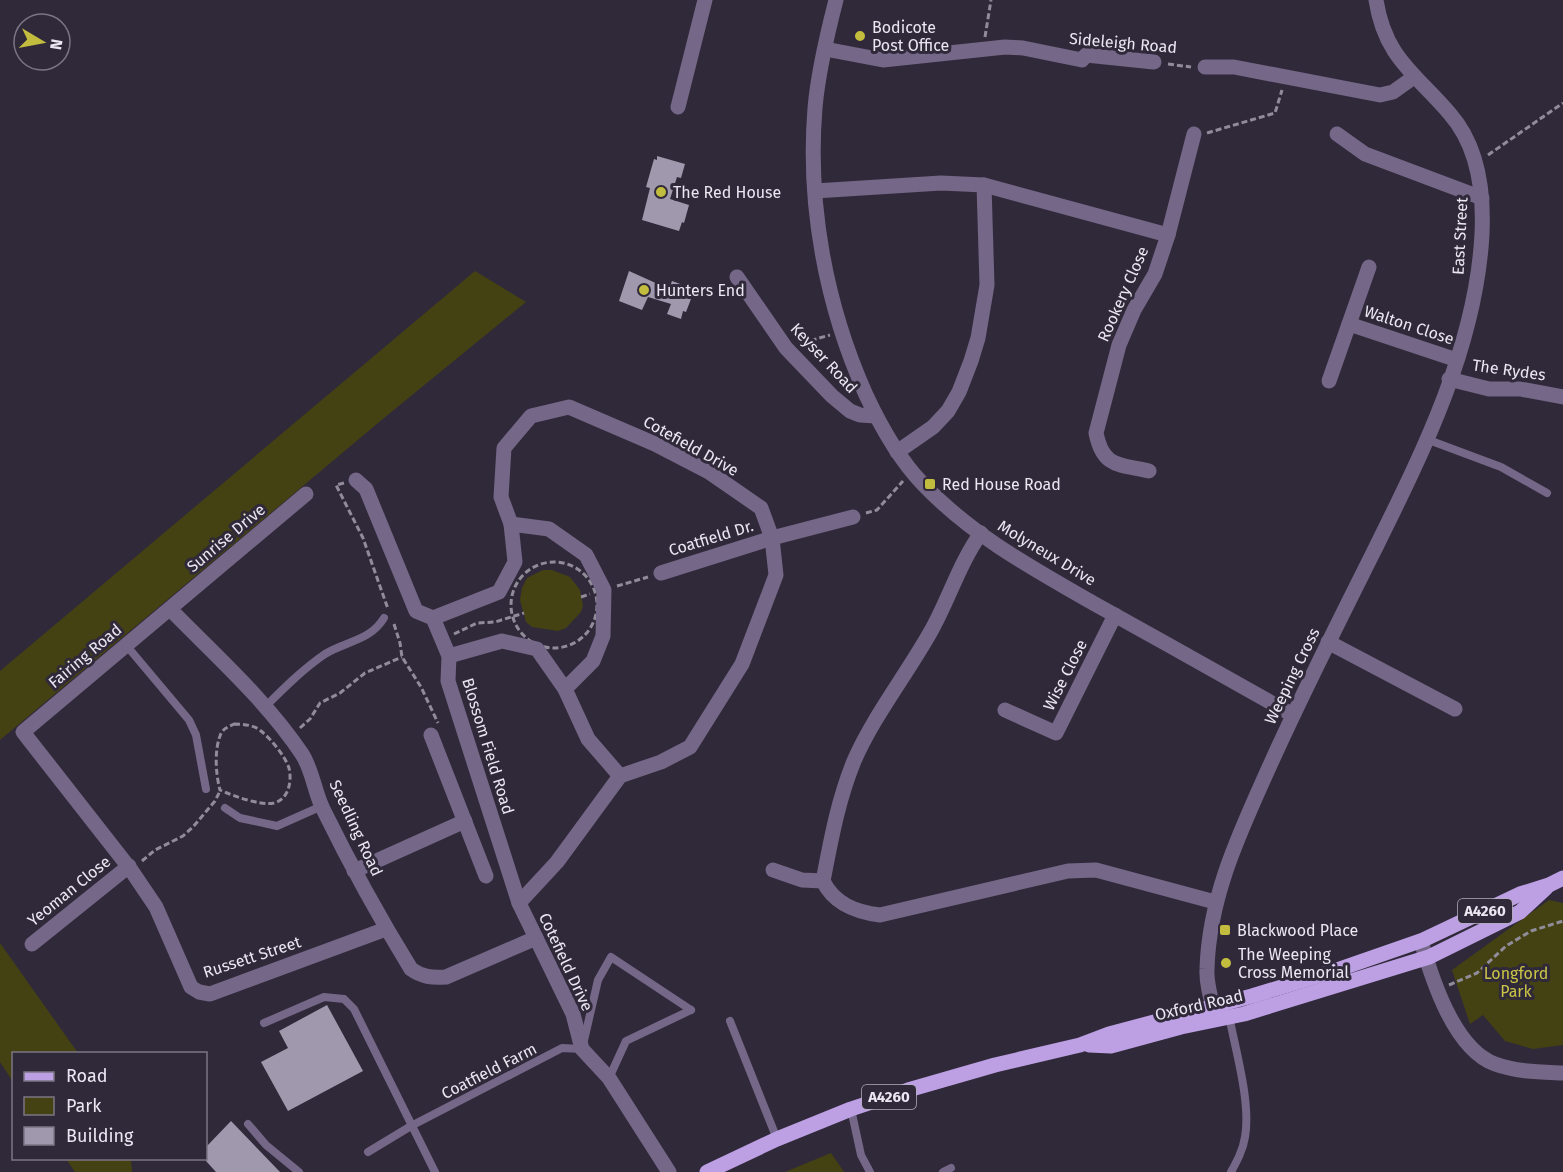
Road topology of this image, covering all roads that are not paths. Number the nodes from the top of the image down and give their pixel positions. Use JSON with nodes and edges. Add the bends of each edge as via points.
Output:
{"nodes":[{"id":1,"x":705,"y":0,"type":"edge"},
{"id":2,"x":1376,"y":0,"type":"edge"},
{"id":3,"x":832,"y":1,"type":"edge"},
{"id":4,"x":825,"y":49,"type":"junction"},
{"id":5,"x":1154,"y":62,"type":"road end"},
{"id":6,"x":1205,"y":67,"type":"road end"},
{"id":7,"x":1414,"y":77,"type":"junction"},
{"id":8,"x":678,"y":107,"type":"dead end"},
{"id":9,"x":1194,"y":134,"type":"road end"},
{"id":10,"x":1337,"y":134,"type":"dead end"},
{"id":11,"x":984,"y":185,"type":"junction"},
{"id":12,"x":815,"y":191,"type":"junction"},
{"id":13,"x":1482,"y":198,"type":"junction"},
{"id":14,"x":1168,"y":235,"type":"junction"},
{"id":15,"x":1369,"y":267,"type":"dead end"},
{"id":16,"x":737,"y":277,"type":"dead end"},
{"id":17,"x":1349,"y":324,"type":"junction"},
{"id":18,"x":1457,"y":360,"type":"junction"},
{"id":19,"x":1449,"y":379,"type":"junction"},
{"id":20,"x":1329,"y":381,"type":"dead end"},
{"id":21,"x":1563,"y":397,"type":"edge"},
{"id":22,"x":876,"y":416,"type":"junction"},
{"id":23,"x":1426,"y":438,"type":"junction"},
{"id":24,"x":897,"y":452,"type":"junction"},
{"id":25,"x":1149,"y":471,"type":"dead end"},
{"id":26,"x":356,"y":480,"type":"road end"},
{"id":27,"x":1547,"y":493,"type":"dead end"},
{"id":28,"x":306,"y":494,"type":"dead end"},
{"id":29,"x":853,"y":517,"type":"road end"},
{"id":30,"x":511,"y":524,"type":"junction"},
{"id":31,"x":981,"y":533,"type":"junction"},
{"id":32,"x":772,"y":538,"type":"junction"},
{"id":33,"x":661,"y":573,"type":"road end"},
{"id":34,"x":170,"y":609,"type":"junction"},
{"id":35,"x":1115,"y":615,"type":"junction"},
{"id":36,"x":387,"y":616,"type":"road end"},
{"id":37,"x":433,"y":618,"type":"junction"},
{"id":38,"x":1328,"y":642,"type":"junction"},
{"id":39,"x":126,"y":645,"type":"junction"},
{"id":40,"x":449,"y":656,"type":"junction"},
{"id":41,"x":565,"y":689,"type":"junction"},
{"id":42,"x":265,"y":707,"type":"junction"},
{"id":43,"x":1455,"y":709,"type":"dead end"},
{"id":44,"x":1005,"y":710,"type":"dead end"},
{"id":45,"x":1293,"y":715,"type":"junction"},
{"id":46,"x":23,"y":732,"type":"joint"},
{"id":47,"x":431,"y":735,"type":"road end"},
{"id":48,"x":620,"y":776,"type":"junction"},
{"id":49,"x":206,"y":789,"type":"dead end"},
{"id":50,"x":322,"y":806,"type":"junction"},
{"id":51,"x":225,"y":808,"type":"dead end"},
{"id":52,"x":465,"y":821,"type":"junction"},
{"id":53,"x":130,"y":868,"type":"junction"},
{"id":54,"x":773,"y":870,"type":"dead end"},
{"id":55,"x":354,"y":871,"type":"junction"},
{"id":56,"x":486,"y":876,"type":"dead end"},
{"id":57,"x":823,"y":881,"type":"junction"},
{"id":58,"x":1556,"y":881,"type":"edge"},
{"id":59,"x":1215,"y":902,"type":"junction"},
{"id":60,"x":519,"y":903,"type":"junction"},
{"id":61,"x":386,"y":929,"type":"junction"},
{"id":62,"x":536,"y":938,"type":"junction"},
{"id":63,"x":1421,"y":941,"type":"junction"},
{"id":64,"x":32,"y":945,"type":"dead end"},
{"id":65,"x":1426,"y":958,"type":"junction"},
{"id":66,"x":1221,"y":1011,"type":"junction"},
{"id":67,"x":730,"y":1021,"type":"dead end"},
{"id":68,"x":264,"y":1023,"type":"dead end"},
{"id":69,"x":582,"y":1049,"type":"junction"},
{"id":70,"x":1563,"y":1073,"type":"edge"},
{"id":71,"x":609,"y":1078,"type":"junction"},
{"id":72,"x":852,"y":1109,"type":"junction"},
{"id":73,"x":248,"y":1124,"type":"dead end"},
{"id":74,"x":411,"y":1126,"type":"junction"},
{"id":75,"x":777,"y":1139,"type":"junction"},
{"id":76,"x":369,"y":1152,"type":"dead end"},
{"id":77,"x":299,"y":1172,"type":"edge"},
{"id":78,"x":435,"y":1172,"type":"edge"},
{"id":79,"x":669,"y":1172,"type":"edge"},
{"id":80,"x":707,"y":1172,"type":"edge"},
{"id":81,"x":870,"y":1172,"type":"edge"},
{"id":82,"x":1231,"y":1172,"type":"edge"}],
"edges":[{"from":1,"to":8,"type":"street"},
{"from":2,"to":7,"type":"street","name":"East Street","via":[[1388,42]]},
{"from":3,"to":4,"type":"street","name":"Molyneux Drive"},
{"from":4,"to":5,"type":"street","name":"Sideleigh Road","via":[[883,60],[1005,47],[1082,60],[1086,55]]},
{"from":4,"to":12,"type":"street","name":"Molyneux Drive","via":[[815,106]]},
{"from":6,"to":7,"type":"street","via":[[1234,67],[1380,95],[1393,92]]},
{"from":7,"to":13,"type":"street","name":"East Street","via":[[1451,115],[1466,139],[1476,163]]},
{"from":9,"to":14,"type":"street","name":"Rookery Close"},
{"from":10,"to":13,"type":"street","via":[[1365,154]]},
{"from":11,"to":12,"type":"street","via":[[941,183]]},
{"from":11,"to":14,"type":"street"},
{"from":11,"to":24,"type":"street","via":[[987,285],[971,361],[948,411],[933,427]]},
{"from":12,"to":22,"type":"street","name":"Molyneux Drive","via":[[835,314]]},
{"from":13,"to":18,"type":"street","name":"East Street","via":[[1478,271]]},
{"from":14,"to":25,"type":"street","name":"Rookery Close","via":[[1155,274],[1119,345],[1096,433],[1103,455],[1112,463]]},
{"from":15,"to":17,"type":"street","name":"Walton Close"},
{"from":16,"to":22,"type":"street","name":"Keyser Road","via":[[786,348],[832,396],[850,411]]},
{"from":17,"to":18,"type":"street","name":"Walton Close"},
{"from":17,"to":20,"type":"street","name":"Walton Close"},
{"from":18,"to":19,"type":"street","name":"Weeping Cross"},
{"from":19,"to":21,"type":"street","name":"The Rydes"},
{"from":19,"to":23,"type":"street","name":"Weeping Cross"},
{"from":22,"to":24,"type":"street","name":"Molyneux Drive"},
{"from":23,"to":27,"type":"lane","via":[[1501,467]]},
{"from":23,"to":38,"type":"street","name":"Weeping Cross"},
{"from":24,"to":31,"type":"street","name":"Molyneux Drive","via":[[944,504]]},
{"from":26,"to":37,"type":"street","name":"Blossom Field Road","via":[[366,489],[416,611]]},
{"from":28,"to":34,"type":"street","name":"Sunrise Drive"},
{"from":29,"to":32,"type":"street","name":"Coatfield Dr."},
{"from":30,"to":32,"type":"street","name":"Cotefield Drive","via":[[501,497],[504,448],[531,416],[569,407],[656,444],[709,472],[761,508]]},
{"from":30,"to":37,"type":"street","name":"Cotefield Drive","via":[[515,562],[499,592]]},
{"from":30,"to":41,"type":"street","via":[[549,529],[586,555],[600,591],[603,636],[593,661]]},
{"from":31,"to":35,"type":"street","name":"Molyneux Drive","via":[[1005,552]]},
{"from":31,"to":57,"type":"street","via":[[933,629],[855,760],[839,800]]},
{"from":32,"to":33,"type":"street","name":"Coatfield Dr."},
{"from":32,"to":48,"type":"street","name":"Cotefield Drive","via":[[777,575],[742,664],[690,747]]},
{"from":34,"to":39,"type":"street","name":"Fairing Road"},
{"from":34,"to":42,"type":"street","name":"Seedling Road"},
{"from":35,"to":44,"type":"street","name":"Wise Close","via":[[1056,734]]},
{"from":35,"to":45,"type":"street","name":"Molyneux Drive"},
{"from":36,"to":42,"type":"lane","via":[[377,629],[339,646],[302,671]]},
{"from":37,"to":40,"type":"street","name":"Blossom Field Road"},
{"from":38,"to":43,"type":"street"},
{"from":38,"to":45,"type":"street","name":"Weeping Cross"},
{"from":39,"to":46,"type":"street","name":"Fairing Road"},
{"from":39,"to":49,"type":"lane","via":[[189,720],[196,735]]},
{"from":40,"to":41,"type":"street","via":[[502,641],[537,649]]},
{"from":40,"to":60,"type":"street","name":"Blossom Field Road","via":[[448,681]]},
{"from":41,"to":48,"type":"street","via":[[588,739]]},
{"from":42,"to":50,"type":"street","name":"Seedling Road","via":[[309,766]]},
{"from":45,"to":59,"type":"street","name":"Weeping Cross","via":[[1230,855]]},
{"from":46,"to":53,"type":"street","name":"Russett Street"},
{"from":47,"to":52,"type":"street"},
{"from":48,"to":60,"type":"street","name":"Cotefield Drive","via":[[557,861]]},
{"from":50,"to":51,"type":"lane","via":[[277,826],[240,818]]},
{"from":50,"to":55,"type":"street","name":"Seedling Road"},
{"from":52,"to":55,"type":"street"},
{"from":52,"to":56,"type":"street"},
{"from":53,"to":61,"type":"street","name":"Russett Street","via":[[156,907],[190,987],[199,992],[210,994]]},
{"from":53,"to":64,"type":"street","name":"Yeoman Close"},
{"from":54,"to":57,"type":"street","via":[[802,880]]},
{"from":55,"to":61,"type":"street","name":"Seedling Road"},
{"from":57,"to":59,"type":"street","via":[[828,892],[844,905],[880,915],[1068,871],[1096,870]]},
{"from":58,"to":63,"type":"main road","name":"Oxford Road","number":"A4260"},
{"from":58,"to":65,"type":"main road","name":"Oxford Road","number":"A4260","via":[[1520,912]]},
{"from":59,"to":66,"type":"street","name":"Weeping Cross","via":[[1206,971]]},
{"from":60,"to":62,"type":"street","name":"Cotefield Drive"},
{"from":61,"to":62,"type":"street","name":"Seedling Road","via":[[411,969],[420,976],[433,978],[457,974]]},
{"from":62,"to":69,"type":"street","name":"Cotefield Drive","via":[[573,1014]]},
{"from":63,"to":65,"type":"street"},
{"from":63,"to":66,"type":"main road","name":"Oxford Road","number":"A4260"},
{"from":65,"to":66,"type":"main road","name":"Oxford Road","number":"A4260","via":[[1378,974]]},
{"from":65,"to":70,"type":"street","via":[[1436,989],[1464,1042],[1492,1063],[1522,1071]]},
{"from":66,"to":72,"type":"main road","name":"Oxford Road","number":"A4260","via":[[1111,1046],[1080,1045],[995,1065]]},
{"from":66,"to":82,"type":"lane","via":[[1246,1107],[1245,1140]]},
{"from":67,"to":75,"type":"lane"},
{"from":68,"to":74,"type":"lane","via":[[324,997],[344,999],[354,1009]]},
{"from":69,"to":71,"type":"street","name":"Cotefield Drive"},
{"from":69,"to":71,"type":"lane","via":[[598,980],[611,957],[691,1010],[626,1041]]},
{"from":69,"to":74,"type":"lane","name":"Coatfield Farm","via":[[562,1048]]},
{"from":71,"to":79,"type":"street","name":"Cotefield Drive"},
{"from":72,"to":75,"type":"main road","name":"Oxford Road","number":"A4260"},
{"from":72,"to":81,"type":"lane","via":[[861,1155]]},
{"from":73,"to":77,"type":"lane"},
{"from":74,"to":76,"type":"lane","name":"Coatfield Farm"},
{"from":74,"to":78,"type":"lane"},
{"from":75,"to":80,"type":"main road","name":"Oxford Road","number":"A4260"}]}
